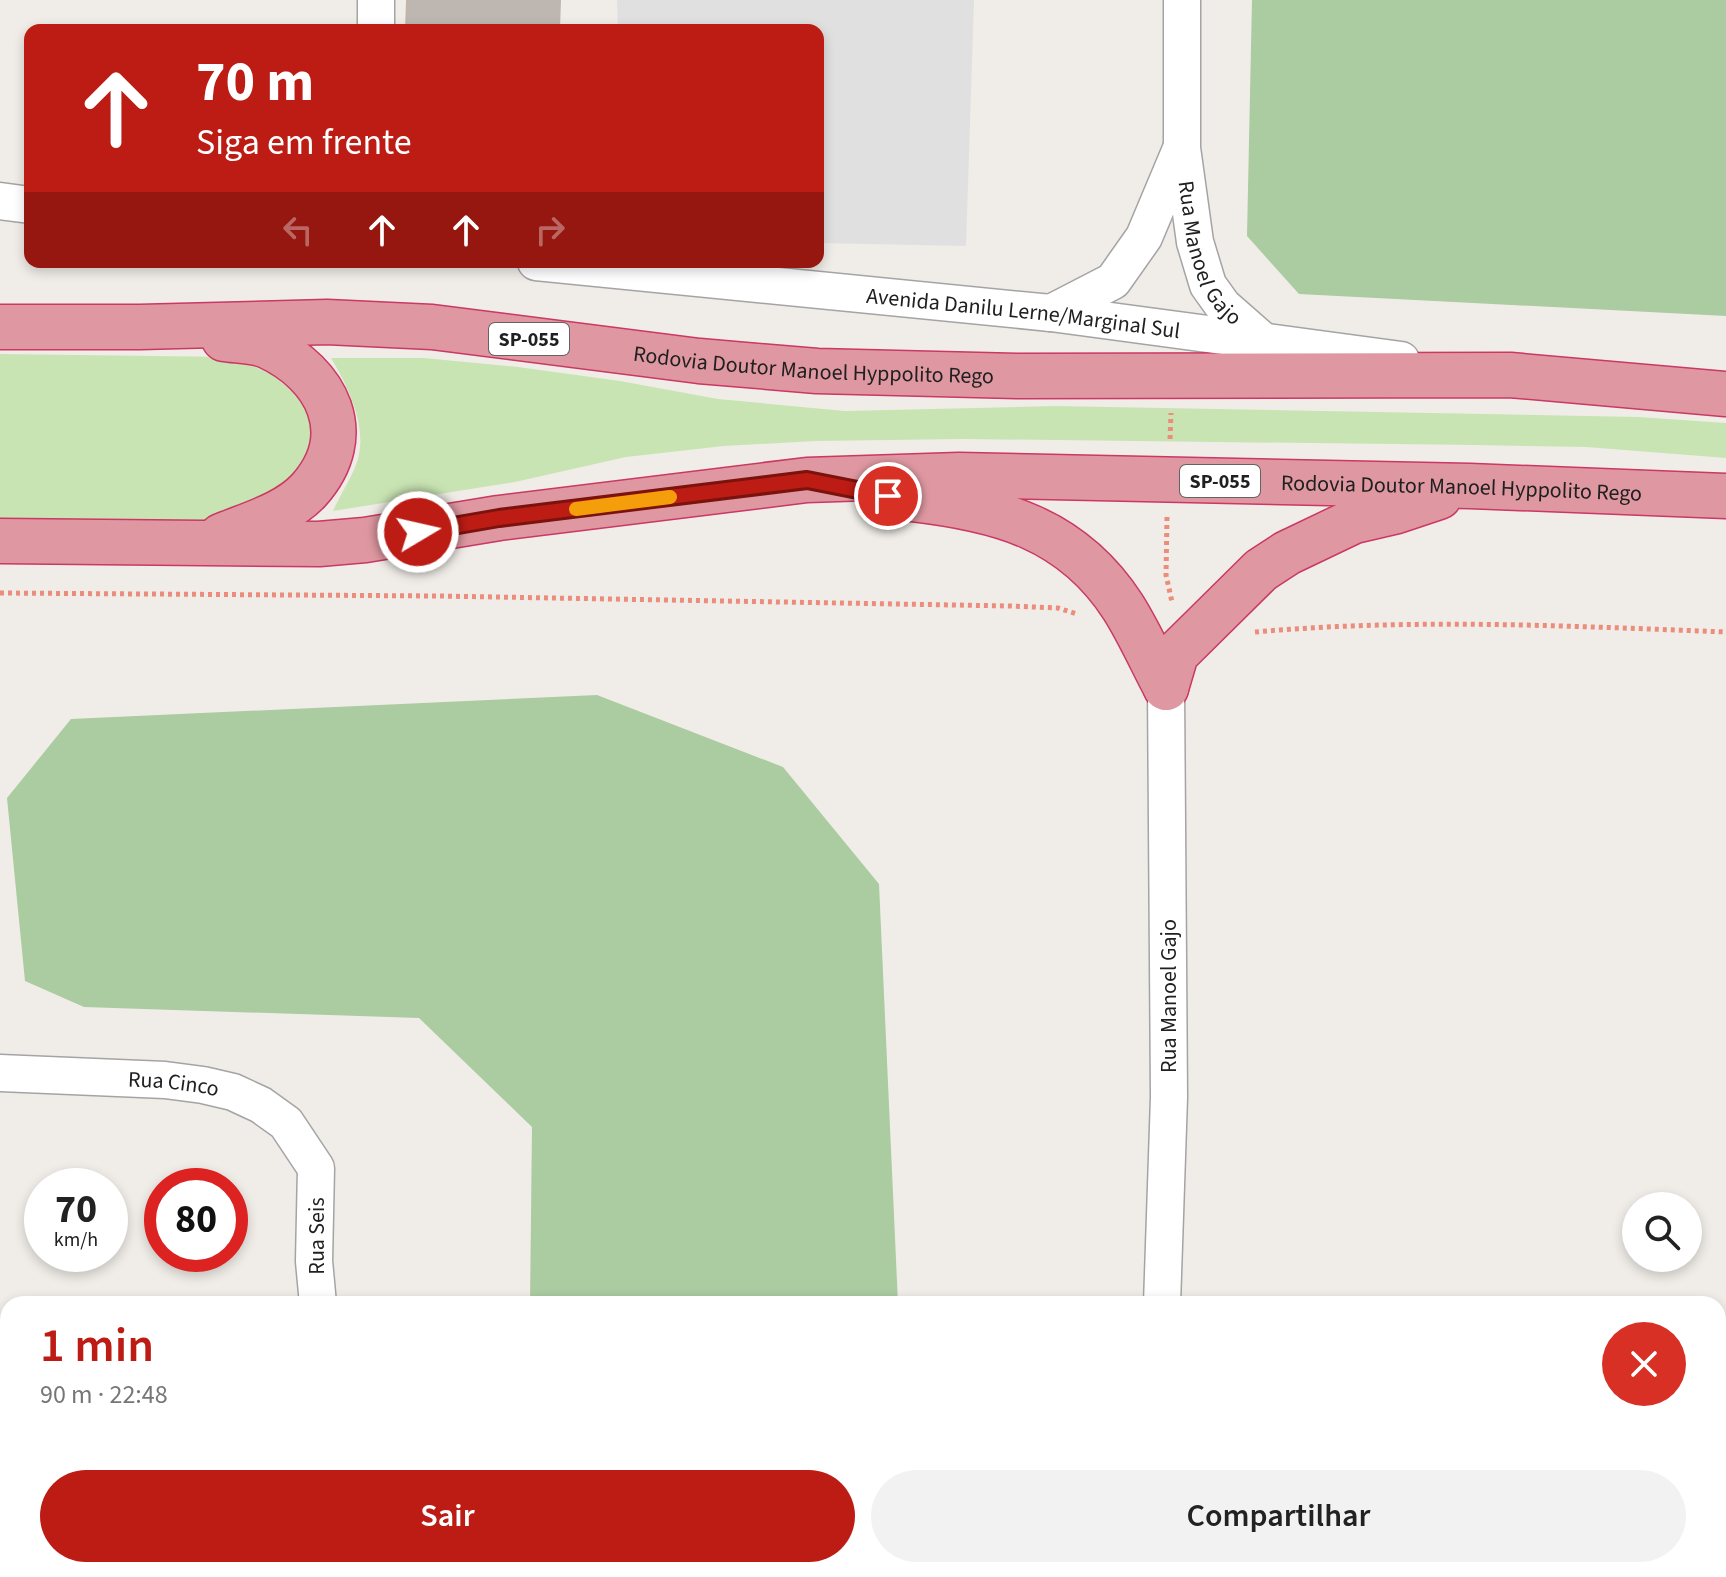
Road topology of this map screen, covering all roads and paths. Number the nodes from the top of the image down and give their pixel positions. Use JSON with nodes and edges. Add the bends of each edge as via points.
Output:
{"nodes":[{"id":1,"x":376,"y":0,"type":"edge"},
{"id":2,"x":1182,"y":0,"type":"edge"},
{"id":3,"x":376,"y":24,"type":"edge"},
{"id":4,"x":1182,"y":148,"type":"junction"},
{"id":5,"x":0,"y":201,"type":"edge"},
{"id":6,"x":24,"y":204,"type":"edge"},
{"id":7,"x":597,"y":268,"type":"edge"},
{"id":8,"x":1051,"y":313,"type":"junction"},
{"id":9,"x":0,"y":327,"type":"edge"},
{"id":10,"x":140,"y":327,"type":"junction"},
{"id":11,"x":1263,"y":341,"type":"junction"},
{"id":12,"x":1510,"y":375,"type":"junction"},
{"id":13,"x":1726,"y":394,"type":"edge"},
{"id":14,"x":807,"y":480,"type":"junction"},
{"id":15,"x":1470,"y":486,"type":"junction"},
{"id":16,"x":1726,"y":496,"type":"edge"},
{"id":17,"x":0,"y":541,"type":"edge"},
{"id":18,"x":204,"y":543,"type":"junction"},
{"id":19,"x":0,"y":593,"type":"edge"},
{"id":20,"x":1058,"y":608,"type":"dead end"},
{"id":21,"x":1252,"y":632,"type":"dead end"},
{"id":22,"x":1726,"y":632,"type":"edge"},
{"id":23,"x":1166,"y":688,"type":"junction"},
{"id":24,"x":0,"y":1073,"type":"edge"},
{"id":25,"x":316,"y":1168,"type":"joint"},
{"id":26,"x":317,"y":1296,"type":"edge"},
{"id":27,"x":1162,"y":1296,"type":"edge"}],
"edges":[{"from":1,"to":3,"type":"street"},
{"from":2,"to":4,"type":"street","name":"Rua Manoel Gajo"},
{"from":4,"to":8,"type":"street","name":"Rua Manoel Gajo","via":[[1144,237],[1113,281]]},
{"from":4,"to":11,"type":"street","name":"Rua Manoel Gajo","via":[[1195,242],[1208,285],[1223,306]]},
{"from":5,"to":6,"type":"street"},
{"from":7,"to":8,"type":"street","name":"Avenida Danilu Lerne/Marginal Sul"},
{"from":8,"to":11,"type":"street","name":"Avenida Danilu Lerne/Marginal Sul"},
{"from":9,"to":10,"type":"highway","name":"Rodovia Doutor Manoel Hyppolito Rego","number":"SP-055"},
{"from":10,"to":12,"type":"highway","name":"Rodovia Doutor Manoel Hyppolito Rego","number":"SP-055","via":[[327,322],[432,327],[817,371]]},
{"from":10,"to":18,"type":"highway","via":[[264,345],[296,363],[331,408],[334,439],[324,469],[308,492],[284,510]]},
{"from":11,"to":12,"type":"street","name":"Avenida Danilu Lerne/Marginal Sul"},
{"from":12,"to":13,"type":"highway","name":"Rodovia Doutor Manoel Hyppolito Rego","number":"SP-055"},
{"from":14,"to":15,"type":"highway","name":"Rodovia Doutor Manoel Hyppolito Rego","number":"SP-055","via":[[959,475]]},
{"from":14,"to":18,"type":"highway","name":"Rodovia Doutor Manoel Hyppolito Rego","number":"SP-055","via":[[365,540]]},
{"from":14,"to":23,"type":"highway","via":[[969,506],[1036,529],[1073,550],[1123,607]]},
{"from":15,"to":16,"type":"highway","name":"Rodovia Doutor Manoel Hyppolito Rego","number":"SP-055"},
{"from":15,"to":23,"type":"highway","via":[[1354,521],[1261,570],[1176,654]]},
{"from":17,"to":18,"type":"highway","name":"Rodovia Doutor Manoel Hyppolito Rego","number":"SP-055"},
{"from":19,"to":20,"type":"path"},
{"from":21,"to":22,"type":"path","via":[[1332,625],[1557,625]]},
{"from":23,"to":27,"type":"street","name":"Rua Manoel Gajo","via":[[1169,1097]]},
{"from":24,"to":25,"type":"street","name":"Rua Cinco","via":[[165,1080],[233,1092],[286,1123]]},
{"from":25,"to":26,"type":"street","name":"Rua Seis"}]}
